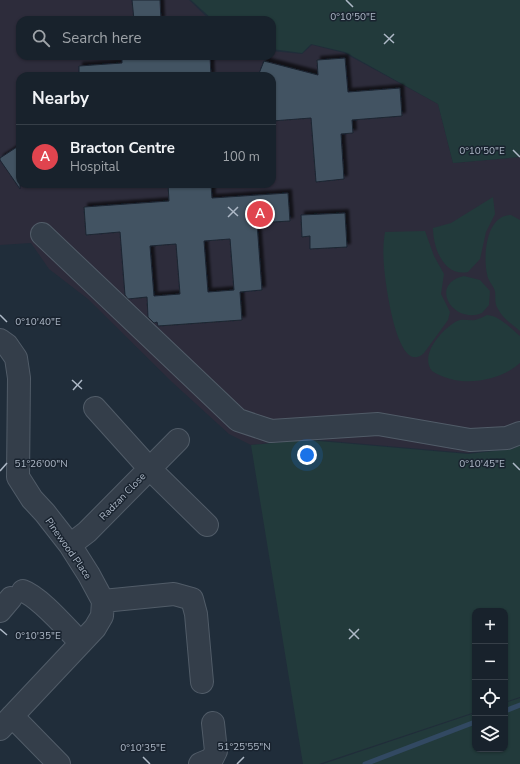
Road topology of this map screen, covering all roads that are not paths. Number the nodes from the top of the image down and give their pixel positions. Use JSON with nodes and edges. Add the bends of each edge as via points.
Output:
{"nodes":[{"id":1,"x":42,"y":234,"type":"dead end"},
{"id":2,"x":0,"y":340,"type":"edge"},
{"id":3,"x":95,"y":408,"type":"dead end"},
{"id":4,"x":520,"y":433,"type":"edge"},
{"id":5,"x":178,"y":440,"type":"dead end"},
{"id":6,"x":149,"y":468,"type":"junction"},
{"id":7,"x":9,"y":479,"type":"edge"},
{"id":8,"x":207,"y":525,"type":"dead end"},
{"id":9,"x":70,"y":545,"type":"junction"},
{"id":10,"x":11,"y":600,"type":"edge"},
{"id":11,"x":104,"y":601,"type":"junction"},
{"id":12,"x":81,"y":643,"type":"junction"},
{"id":13,"x":202,"y":682,"type":"dead end"},
{"id":14,"x":6,"y":722,"type":"edge"},
{"id":15,"x":214,"y":724,"type":"dead end"},
{"id":16,"x":59,"y":764,"type":"edge"},
{"id":17,"x":200,"y":764,"type":"edge"}],
"edges":[{"from":1,"to":4,"type":"street","via":[[238,420],[271,431],[378,424],[470,440],[507,438]]},
{"from":2,"to":7,"type":"street","name":"Pinewood Place","via":[[16,358],[19,378]]},
{"from":3,"to":6,"type":"street"},
{"from":5,"to":6,"type":"street"},
{"from":6,"to":8,"type":"street","name":"Radzan Close"},
{"from":6,"to":9,"type":"street","name":"Radzan Close","via":[[87,532]]},
{"from":7,"to":9,"type":"street","name":"Pinewood Place","via":[[45,513]]},
{"from":9,"to":11,"type":"street","name":"Pinewood Place"},
{"from":10,"to":12,"type":"street","via":[[29,593]]},
{"from":11,"to":12,"type":"street","via":[[99,623]]},
{"from":11,"to":13,"type":"street","via":[[174,594],[192,598],[196,614]]},
{"from":12,"to":14,"type":"street"},
{"from":14,"to":16,"type":"street"},
{"from":15,"to":17,"type":"street","via":[[216,751],[212,759]]}]}
